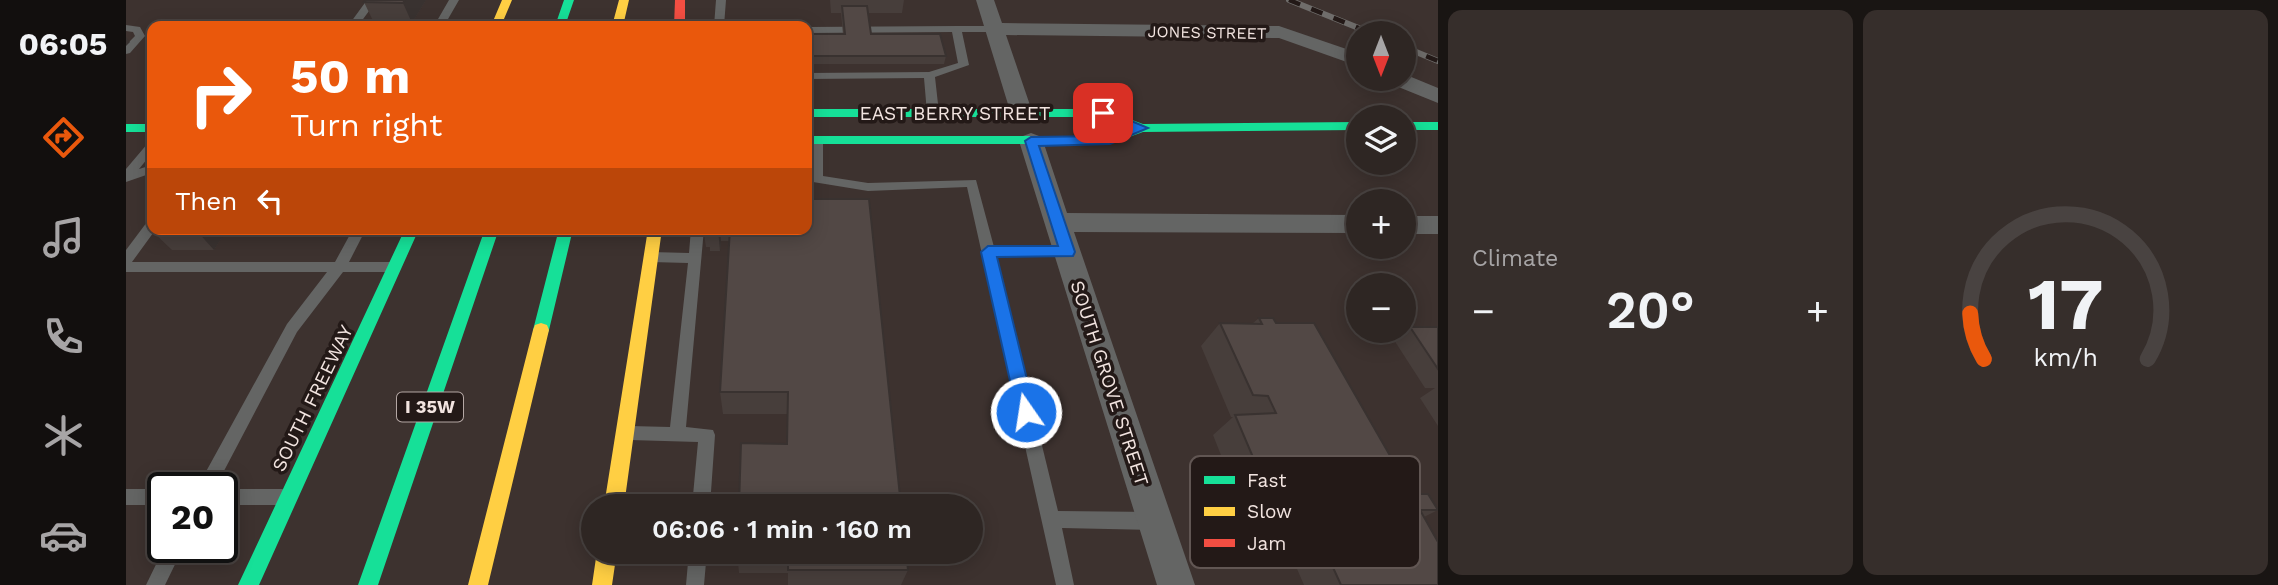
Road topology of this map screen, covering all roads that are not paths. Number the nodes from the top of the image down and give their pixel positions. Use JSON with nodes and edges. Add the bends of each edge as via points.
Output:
{"nodes":[{"id":1,"x":372,"y":0,"type":"edge"},
{"id":2,"x":454,"y":0,"type":"edge"},
{"id":3,"x":507,"y":0,"type":"edge"},
{"id":4,"x":569,"y":0,"type":"edge"},
{"id":5,"x":624,"y":0,"type":"edge"},
{"id":6,"x":680,"y":0,"type":"edge"},
{"id":7,"x":690,"y":0,"type":"edge"},
{"id":8,"x":721,"y":0,"type":"edge"},
{"id":9,"x":985,"y":0,"type":"edge"},
{"id":10,"x":357,"y":21,"type":"edge"},
{"id":11,"x":442,"y":21,"type":"edge"},
{"id":12,"x":498,"y":21,"type":"edge"},
{"id":13,"x":562,"y":21,"type":"edge"},
{"id":14,"x":618,"y":21,"type":"edge"},
{"id":15,"x":680,"y":21,"type":"edge"},
{"id":16,"x":687,"y":21,"type":"edge"},
{"id":17,"x":719,"y":21,"type":"edge"},
{"id":18,"x":126,"y":28,"type":"edge"},
{"id":19,"x":956,"y":29,"type":"junction"},
{"id":20,"x":995,"y":29,"type":"junction"},
{"id":21,"x":812,"y":30,"type":"edge"},
{"id":22,"x":126,"y":51,"type":"edge"},
{"id":23,"x":1346,"y":55,"type":"edge"},
{"id":24,"x":929,"y":75,"type":"junction"},
{"id":25,"x":812,"y":76,"type":"edge"},
{"id":26,"x":1416,"y":86,"type":"edge"},
{"id":27,"x":1438,"y":96,"type":"edge"},
{"id":28,"x":812,"y":113,"type":"edge"},
{"id":29,"x":933,"y":113,"type":"junction"},
{"id":30,"x":1416,"y":125,"type":"edge"},
{"id":31,"x":1438,"y":125,"type":"edge"},
{"id":32,"x":1138,"y":126,"type":"junction"},
{"id":33,"x":1346,"y":126,"type":"edge"},
{"id":34,"x":126,"y":128,"type":"edge"},
{"id":35,"x":147,"y":128,"type":"edge"},
{"id":36,"x":1027,"y":128,"type":"junction"},
{"id":37,"x":812,"y":140,"type":"edge"},
{"id":38,"x":890,"y":140,"type":"junction"},
{"id":39,"x":147,"y":152,"type":"edge"},
{"id":40,"x":147,"y":171,"type":"edge"},
{"id":41,"x":126,"y":178,"type":"edge"},
{"id":42,"x":812,"y":179,"type":"edge"},
{"id":43,"x":1057,"y":222,"type":"junction"},
{"id":44,"x":1346,"y":225,"type":"edge"},
{"id":45,"x":147,"y":232,"type":"edge"},
{"id":46,"x":357,"y":235,"type":"edge"},
{"id":47,"x":409,"y":235,"type":"edge"},
{"id":48,"x":490,"y":235,"type":"edge"},
{"id":49,"x":565,"y":235,"type":"edge"},
{"id":50,"x":654,"y":235,"type":"edge"},
{"id":51,"x":697,"y":235,"type":"edge"},
{"id":52,"x":988,"y":252,"type":"junction"},
{"id":53,"x":1067,"y":252,"type":"junction"},
{"id":54,"x":651,"y":257,"type":"junction"},
{"id":55,"x":695,"y":258,"type":"junction"},
{"id":56,"x":126,"y":260,"type":"edge"},
{"id":57,"x":126,"y":267,"type":"edge"},
{"id":58,"x":339,"y":267,"type":"junction"},
{"id":59,"x":396,"y":267,"type":"junction"},
{"id":60,"x":625,"y":433,"type":"junction"},
{"id":61,"x":677,"y":434,"type":"junction"},
{"id":62,"x":215,"y":472,"type":"edge"},
{"id":63,"x":616,"y":494,"type":"edge"},
{"id":64,"x":702,"y":494,"type":"edge"},
{"id":65,"x":126,"y":498,"type":"edge"},
{"id":66,"x":147,"y":498,"type":"edge"},
{"id":67,"x":238,"y":498,"type":"edge"},
{"id":68,"x":287,"y":498,"type":"junction"},
{"id":69,"x":1051,"y":519,"type":"junction"},
{"id":70,"x":1156,"y":521,"type":"junction"},
{"id":71,"x":166,"y":563,"type":"edge"},
{"id":72,"x":605,"y":564,"type":"edge"},
{"id":73,"x":697,"y":564,"type":"edge"},
{"id":74,"x":155,"y":585,"type":"edge"},
{"id":75,"x":248,"y":585,"type":"edge"},
{"id":76,"x":368,"y":585,"type":"edge"},
{"id":77,"x":478,"y":585,"type":"edge"},
{"id":78,"x":602,"y":585,"type":"edge"},
{"id":79,"x":695,"y":585,"type":"edge"},
{"id":80,"x":1065,"y":585,"type":"edge"},
{"id":81,"x":1176,"y":585,"type":"edge"}],
"edges":[{"from":1,"to":10,"type":"lane"},
{"from":2,"to":11,"type":"lane"},
{"from":3,"to":12,"type":"main road"},
{"from":4,"to":13,"type":"main road"},
{"from":5,"to":14,"type":"main road"},
{"from":6,"to":15,"type":"main road"},
{"from":7,"to":16,"type":"main road"},
{"from":8,"to":17,"type":"lane"},
{"from":9,"to":20,"type":"street","name":"SOUTH GROVE STREET"},
{"from":18,"to":22,"type":"lane","via":[[136,29],[140,36]]},
{"from":19,"to":20,"type":"lane"},
{"from":19,"to":21,"type":"lane"},
{"from":19,"to":24,"type":"lane","via":[[964,65]]},
{"from":20,"to":23,"type":"street","name":"JONES STREET","via":[[1279,32]]},
{"from":20,"to":36,"type":"street","name":"SOUTH GROVE STREET"},
{"from":24,"to":25,"type":"lane"},
{"from":24,"to":29,"type":"lane"},
{"from":26,"to":27,"type":"street"},
{"from":28,"to":29,"type":"main road","name":"EAST BERRY STREET"},
{"from":29,"to":36,"type":"main road","name":"EAST BERRY STREET"},
{"from":30,"to":31,"type":"main road"},
{"from":32,"to":33,"type":"main road","name":"EAST BERRY STREET"},
{"from":32,"to":36,"type":"main road","name":"EAST BERRY STREET","via":[[1103,113]]},
{"from":32,"to":36,"type":"main road","name":"EAST BERRY STREET","via":[[1110,140]]},
{"from":34,"to":35,"type":"main road"},
{"from":36,"to":38,"type":"main road","name":"EAST BERRY STREET"},
{"from":36,"to":38,"type":"main road","via":[[1021,122],[1015,126],[922,127]]},
{"from":36,"to":43,"type":"street","name":"SOUTH GROVE STREET"},
{"from":37,"to":38,"type":"main road","name":"EAST BERRY STREET"},
{"from":37,"to":42,"type":"lane"},
{"from":39,"to":41,"type":"lane"},
{"from":40,"to":41,"type":"lane"},
{"from":42,"to":52,"type":"lane","via":[[868,187],[972,183]]},
{"from":43,"to":44,"type":"street"},
{"from":43,"to":53,"type":"street","name":"SOUTH GROVE STREET"},
{"from":45,"to":56,"type":"lane"},
{"from":46,"to":58,"type":"lane"},
{"from":47,"to":59,"type":"main road","name":"SOUTH FREEWAY"},
{"from":48,"to":76,"type":"main road","number":"I 35W"},
{"from":49,"to":77,"type":"main road"},
{"from":50,"to":54,"type":"main road"},
{"from":51,"to":55,"type":"lane"},
{"from":52,"to":53,"type":"lane"},
{"from":52,"to":69,"type":"lane"},
{"from":53,"to":70,"type":"street","name":"SOUTH GROVE STREET"},
{"from":54,"to":55,"type":"lane"},
{"from":54,"to":60,"type":"main road"},
{"from":55,"to":61,"type":"lane"},
{"from":57,"to":58,"type":"lane"},
{"from":58,"to":59,"type":"lane"},
{"from":58,"to":62,"type":"lane","via":[[292,328]]},
{"from":59,"to":68,"type":"main road","name":"SOUTH FREEWAY"},
{"from":60,"to":61,"type":"lane"},
{"from":60,"to":63,"type":"main road"},
{"from":61,"to":64,"type":"lane","via":[[707,435]]},
{"from":65,"to":66,"type":"lane"},
{"from":67,"to":68,"type":"lane"},
{"from":68,"to":75,"type":"main road","name":"SOUTH FREEWAY"},
{"from":69,"to":70,"type":"lane"},
{"from":69,"to":80,"type":"lane"},
{"from":70,"to":81,"type":"street","name":"SOUTH GROVE STREET"},
{"from":71,"to":74,"type":"lane"},
{"from":72,"to":78,"type":"main road"},
{"from":73,"to":79,"type":"lane"}]}
